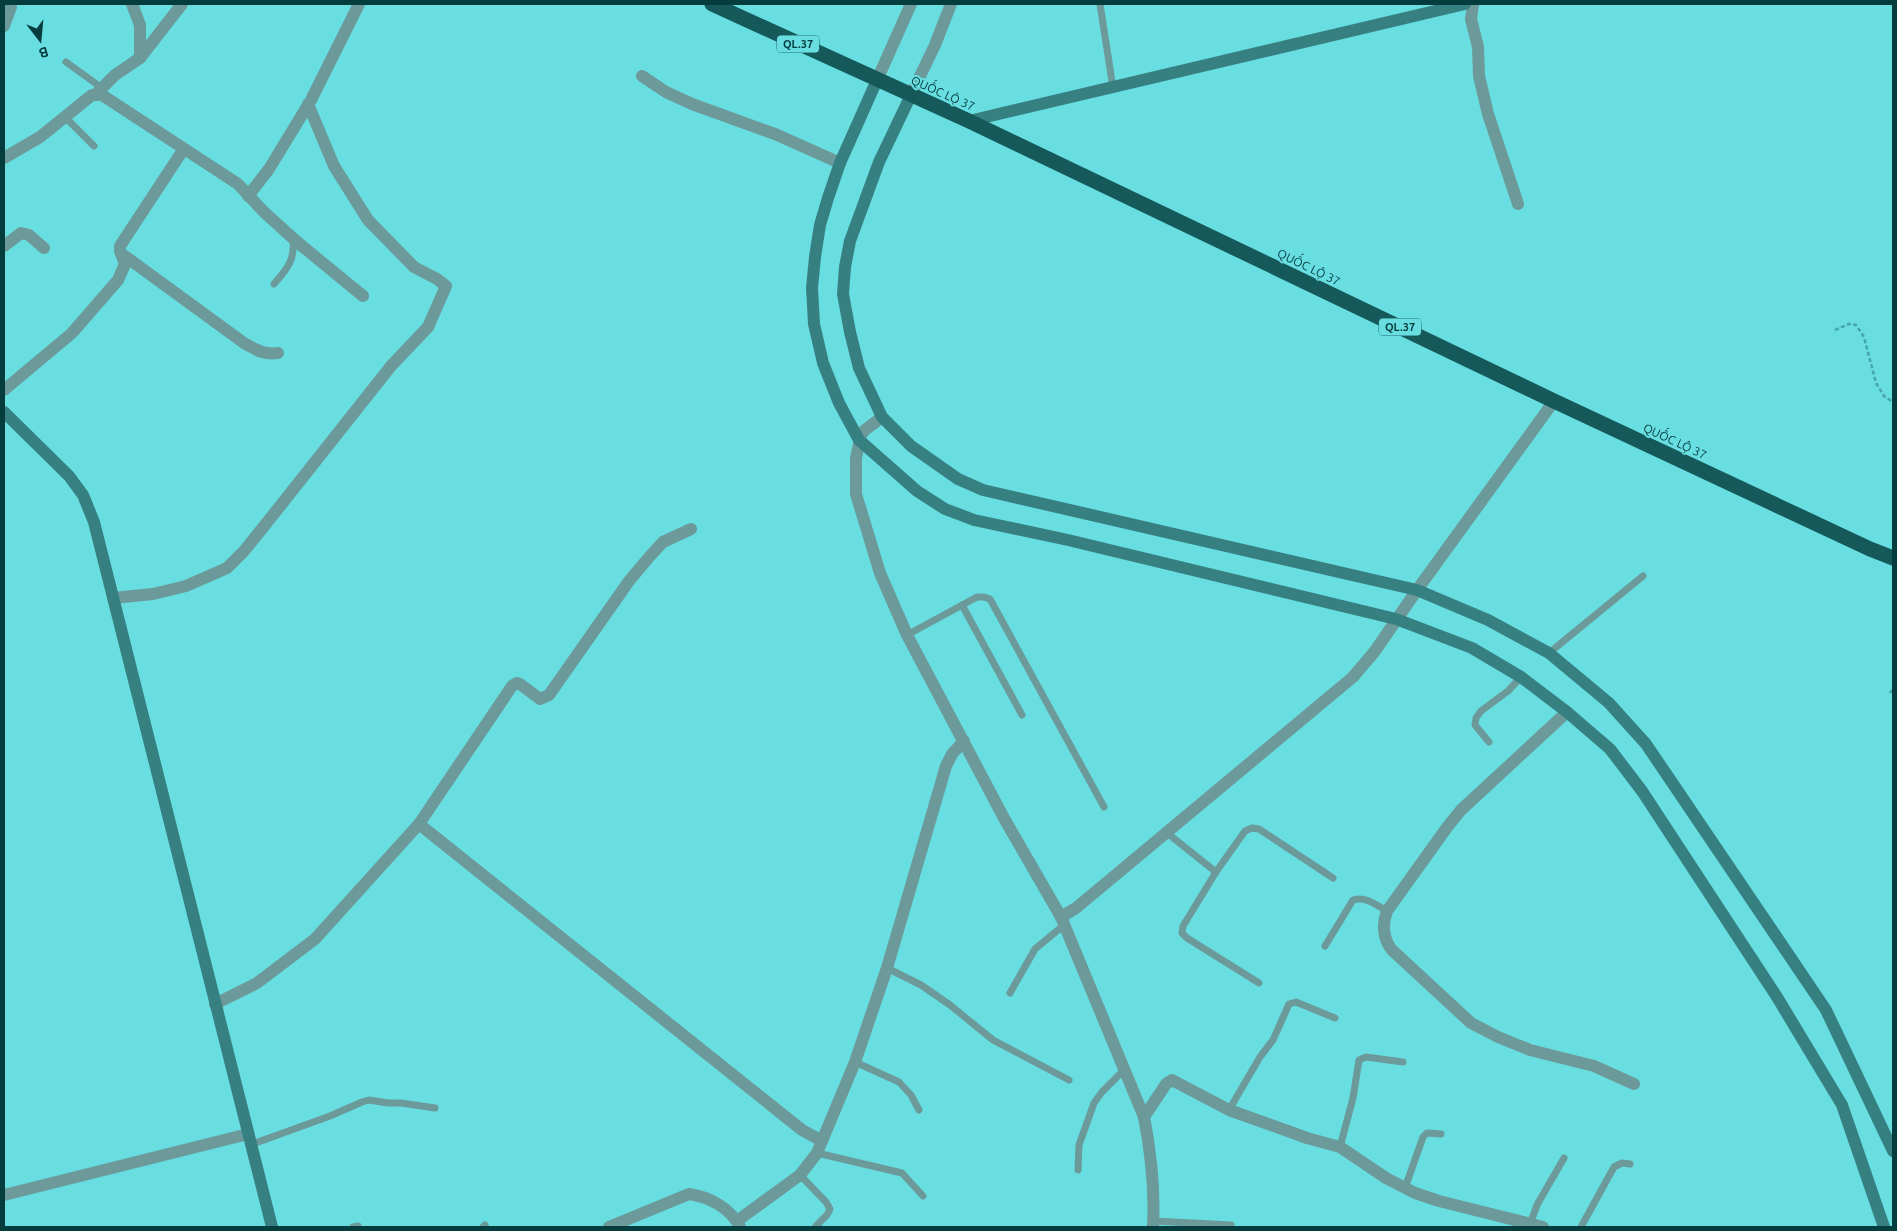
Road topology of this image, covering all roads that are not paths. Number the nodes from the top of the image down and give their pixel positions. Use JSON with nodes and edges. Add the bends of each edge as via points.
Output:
{"nodes":[{"id":1,"x":10,"y":4,"type":"edge"},
{"id":2,"x":132,"y":4,"type":"edge"},
{"id":3,"x":182,"y":4,"type":"edge"},
{"id":4,"x":359,"y":4,"type":"edge"},
{"id":5,"x":712,"y":4,"type":"edge"},
{"id":6,"x":911,"y":4,"type":"edge"},
{"id":7,"x":951,"y":4,"type":"edge"},
{"id":8,"x":1100,"y":4,"type":"edge"},
{"id":9,"x":1465,"y":4,"type":"edge"},
{"id":10,"x":1473,"y":4,"type":"edge"},
{"id":11,"x":4,"y":26,"type":"edge"},
{"id":12,"x":140,"y":58,"type":"junction"},
{"id":13,"x":66,"y":62,"type":"dead end"},
{"id":14,"x":642,"y":76,"type":"dead end"},
{"id":15,"x":880,"y":82,"type":"junction"},
{"id":16,"x":1113,"y":88,"type":"junction"},
{"id":17,"x":99,"y":91,"type":"junction"},
{"id":18,"x":910,"y":95,"type":"junction"},
{"id":19,"x":308,"y":104,"type":"junction"},
{"id":20,"x":65,"y":117,"type":"junction"},
{"id":21,"x":969,"y":122,"type":"junction"},
{"id":22,"x":94,"y":146,"type":"dead end"},
{"id":23,"x":183,"y":150,"type":"junction"},
{"id":24,"x":4,"y":158,"type":"edge"},
{"id":25,"x":840,"y":163,"type":"junction"},
{"id":26,"x":248,"y":196,"type":"junction"},
{"id":27,"x":1518,"y":204,"type":"dead end"},
{"id":28,"x":293,"y":238,"type":"junction"},
{"id":29,"x":4,"y":246,"type":"edge"},
{"id":30,"x":44,"y":248,"type":"dead end"},
{"id":31,"x":122,"y":254,"type":"junction"},
{"id":32,"x":274,"y":284,"type":"dead end"},
{"id":33,"x":363,"y":296,"type":"dead end"},
{"id":34,"x":278,"y":354,"type":"dead end"},
{"id":35,"x":4,"y":390,"type":"edge"},
{"id":36,"x":1554,"y":401,"type":"junction"},
{"id":37,"x":4,"y":412,"type":"edge"},
{"id":38,"x":880,"y":418,"type":"junction"},
{"id":39,"x":862,"y":435,"type":"junction"},
{"id":40,"x":690,"y":529,"type":"dead end"},
{"id":41,"x":1893,"y":558,"type":"edge"},
{"id":42,"x":1642,"y":576,"type":"dead end"},
{"id":43,"x":1417,"y":590,"type":"junction"},
{"id":44,"x":113,"y":598,"type":"junction"},
{"id":45,"x":962,"y":605,"type":"junction"},
{"id":46,"x":1396,"y":619,"type":"junction"},
{"id":47,"x":906,"y":635,"type":"junction"},
{"id":48,"x":1549,"y":653,"type":"junction"},
{"id":49,"x":1521,"y":677,"type":"junction"},
{"id":50,"x":1567,"y":712,"type":"junction"},
{"id":51,"x":1022,"y":715,"type":"dead end"},
{"id":52,"x":964,"y":741,"type":"junction"},
{"id":53,"x":1488,"y":742,"type":"dead end"},
{"id":54,"x":1104,"y":807,"type":"dead end"},
{"id":55,"x":419,"y":824,"type":"junction"},
{"id":56,"x":1166,"y":834,"type":"junction"},
{"id":57,"x":1216,"y":872,"type":"junction"},
{"id":58,"x":1333,"y":878,"type":"dead end"},
{"id":59,"x":1387,"y":911,"type":"junction"},
{"id":60,"x":1063,"y":921,"type":"junction"},
{"id":61,"x":1325,"y":946,"type":"dead end"},
{"id":62,"x":887,"y":968,"type":"junction"},
{"id":63,"x":1259,"y":984,"type":"dead end"},
{"id":64,"x":1010,"y":993,"type":"dead end"},
{"id":65,"x":214,"y":1004,"type":"junction"},
{"id":66,"x":1335,"y":1018,"type":"dead end"},
{"id":67,"x":855,"y":1062,"type":"junction"},
{"id":68,"x":1403,"y":1062,"type":"dead end"},
{"id":69,"x":1124,"y":1070,"type":"junction"},
{"id":70,"x":1069,"y":1080,"type":"dead end"},
{"id":71,"x":1634,"y":1084,"type":"dead end"},
{"id":72,"x":435,"y":1108,"type":"dead end"},
{"id":73,"x":919,"y":1110,"type":"dead end"},
{"id":74,"x":1229,"y":1110,"type":"junction"},
{"id":75,"x":1144,"y":1116,"type":"junction"},
{"id":76,"x":1440,"y":1134,"type":"dead end"},
{"id":77,"x":249,"y":1139,"type":"junction"},
{"id":78,"x":822,"y":1140,"type":"junction"},
{"id":79,"x":1340,"y":1147,"type":"junction"},
{"id":80,"x":1893,"y":1151,"type":"edge"},
{"id":81,"x":817,"y":1153,"type":"junction"},
{"id":82,"x":1564,"y":1158,"type":"dead end"},
{"id":83,"x":1630,"y":1164,"type":"dead end"},
{"id":84,"x":1078,"y":1170,"type":"dead end"},
{"id":85,"x":800,"y":1175,"type":"junction"},
{"id":86,"x":1405,"y":1188,"type":"junction"},
{"id":87,"x":4,"y":1195,"type":"edge"},
{"id":88,"x":922,"y":1196,"type":"dead end"},
{"id":89,"x":738,"y":1224,"type":"edge"},
{"id":90,"x":1153,"y":1224,"type":"edge"},
{"id":91,"x":1530,"y":1224,"type":"junction"},
{"id":92,"x":1231,"y":1225,"type":"dead end"},
{"id":93,"x":816,"y":1226,"type":"dead end"},
{"id":94,"x":272,"y":1227,"type":"edge"},
{"id":95,"x":609,"y":1227,"type":"edge"},
{"id":96,"x":1543,"y":1227,"type":"edge"},
{"id":97,"x":1581,"y":1227,"type":"edge"},
{"id":98,"x":1884,"y":1227,"type":"edge"}],
"edges":[{"from":1,"to":11,"type":"street"},
{"from":2,"to":12,"type":"street","via":[[140,25]]},
{"from":3,"to":12,"type":"street"},
{"from":4,"to":19,"type":"street"},
{"from":5,"to":15,"type":"highway","name":"QUỐC LỘ 37","number":"QL.37"},
{"from":6,"to":15,"type":"street"},
{"from":7,"to":18,"type":"street"},
{"from":8,"to":16,"type":"lane"},
{"from":9,"to":16,"type":"main road"},
{"from":10,"to":27,"type":"street","via":[[1471,19],[1478,47],[1479,76]]},
{"from":12,"to":17,"type":"street"},
{"from":13,"to":17,"type":"lane"},
{"from":14,"to":25,"type":"street","via":[[692,104],[775,134]]},
{"from":15,"to":18,"type":"highway","name":"QUỐC LỘ 37","number":"QL.37"},
{"from":15,"to":25,"type":"main road"},
{"from":16,"to":21,"type":"main road"},
{"from":17,"to":20,"type":"street"},
{"from":17,"to":23,"type":"street"},
{"from":18,"to":21,"type":"highway","name":"QUỐC LỘ 37","number":"QL.37"},
{"from":18,"to":38,"type":"main road","via":[[857,218],[845,266],[843,294],[850,332],[859,368]]},
{"from":19,"to":26,"type":"street","via":[[269,169]]},
{"from":19,"to":44,"type":"street","via":[[334,166],[368,220],[414,267],[446,286],[428,327],[391,366],[227,568],[186,586],[153,594]]},
{"from":20,"to":22,"type":"lane"},
{"from":20,"to":24,"type":"street","via":[[40,137]]},
{"from":21,"to":36,"type":"highway","name":"QUỐC LỘ 37","number":"QL.37"},
{"from":23,"to":26,"type":"street","via":[[238,184]]},
{"from":23,"to":31,"type":"street","via":[[120,246]]},
{"from":25,"to":39,"type":"main road","via":[[816,249],[812,288],[814,324],[823,363],[839,403]]},
{"from":26,"to":28,"type":"street"},
{"from":28,"to":32,"type":"lane","via":[[292,261]]},
{"from":28,"to":33,"type":"street"},
{"from":29,"to":30,"type":"street","via":[[22,233]]},
{"from":31,"to":34,"type":"street","via":[[244,343],[261,353]]},
{"from":31,"to":35,"type":"street","via":[[126,264],[118,280],[96,307],[72,333]]},
{"from":36,"to":41,"type":"highway","name":"QUỐC LỘ 37","number":"QL.37"},
{"from":36,"to":43,"type":"street"},
{"from":37,"to":44,"type":"main road","via":[[69,476],[83,495],[94,522]]},
{"from":38,"to":39,"type":"street"},
{"from":38,"to":43,"type":"main road","via":[[911,446],[958,479],[983,490]]},
{"from":39,"to":46,"type":"main road","via":[[878,458],[916,490],[945,508],[974,520]]},
{"from":39,"to":47,"type":"street","via":[[856,458],[856,494],[880,573]]},
{"from":40,"to":55,"type":"street","via":[[663,542],[650,556],[549,695],[540,699],[520,684],[512,686]]},
{"from":42,"to":48,"type":"lane"},
{"from":43,"to":46,"type":"street"},
{"from":43,"to":48,"type":"main road","via":[[1488,620]]},
{"from":44,"to":65,"type":"main road"},
{"from":45,"to":47,"type":"lane"},
{"from":45,"to":51,"type":"lane"},
{"from":45,"to":54,"type":"lane","via":[[984,597],[995,605]]},
{"from":46,"to":49,"type":"main road","via":[[1472,648]]},
{"from":46,"to":56,"type":"street","via":[[1354,677]]},
{"from":47,"to":52,"type":"street"},
{"from":48,"to":80,"type":"main road","via":[[1609,703],[1646,744],[1826,1010]]},
{"from":49,"to":50,"type":"main road"},
{"from":49,"to":53,"type":"lane","via":[[1476,718],[1476,725]]},
{"from":50,"to":59,"type":"street","via":[[1461,810]]},
{"from":50,"to":98,"type":"main road","via":[[1610,749],[1642,792],[1777,997],[1842,1105]]},
{"from":52,"to":60,"type":"street"},
{"from":52,"to":62,"type":"street","via":[[946,766]]},
{"from":55,"to":65,"type":"street","via":[[315,939],[257,983]]},
{"from":55,"to":78,"type":"street","via":[[802,1130]]},
{"from":56,"to":57,"type":"lane"},
{"from":56,"to":60,"type":"street"},
{"from":57,"to":58,"type":"lane","via":[[1245,831],[1252,828],[1259,829]]},
{"from":57,"to":63,"type":"lane","via":[[1183,926],[1182,933]]},
{"from":59,"to":61,"type":"lane","via":[[1360,898],[1353,900]]},
{"from":59,"to":71,"type":"street","via":[[1384,918],[1387,943],[1471,1023],[1530,1050],[1594,1066]]},
{"from":60,"to":64,"type":"lane","via":[[1035,949]]},
{"from":60,"to":69,"type":"street"},
{"from":62,"to":67,"type":"street"},
{"from":62,"to":70,"type":"lane","via":[[921,985],[993,1040]]},
{"from":65,"to":77,"type":"main road"},
{"from":66,"to":74,"type":"lane","via":[[1296,1002],[1290,1004],[1273,1040]]},
{"from":67,"to":73,"type":"lane","via":[[899,1082],[912,1095]]},
{"from":67,"to":78,"type":"street"},
{"from":68,"to":79,"type":"lane","via":[[1366,1057],[1359,1060]]},
{"from":69,"to":75,"type":"street"},
{"from":69,"to":84,"type":"lane","via":[[1094,1103],[1079,1145]]},
{"from":72,"to":77,"type":"lane","via":[[369,1100],[330,1116]]},
{"from":74,"to":75,"type":"street","via":[[1172,1080]]},
{"from":74,"to":79,"type":"street"},
{"from":75,"to":90,"type":"street","via":[[1151,1151]]},
{"from":76,"to":86,"type":"lane","via":[[1427,1133],[1423,1137]]},
{"from":77,"to":87,"type":"street"},
{"from":77,"to":94,"type":"main road"},
{"from":78,"to":81,"type":"street"},
{"from":79,"to":86,"type":"street"},
{"from":81,"to":85,"type":"street"},
{"from":81,"to":88,"type":"lane","via":[[902,1173]]},
{"from":82,"to":91,"type":"lane","via":[[1537,1204]]},
{"from":83,"to":97,"type":"lane","via":[[1614,1167]]},
{"from":85,"to":89,"type":"street"},
{"from":85,"to":93,"type":"lane","via":[[830,1208]]},
{"from":86,"to":91,"type":"street","via":[[1439,1201]]},
{"from":89,"to":95,"type":"street","via":[[725,1209],[703,1196],[689,1194]]},
{"from":90,"to":92,"type":"lane"},
{"from":91,"to":96,"type":"street"}]}
